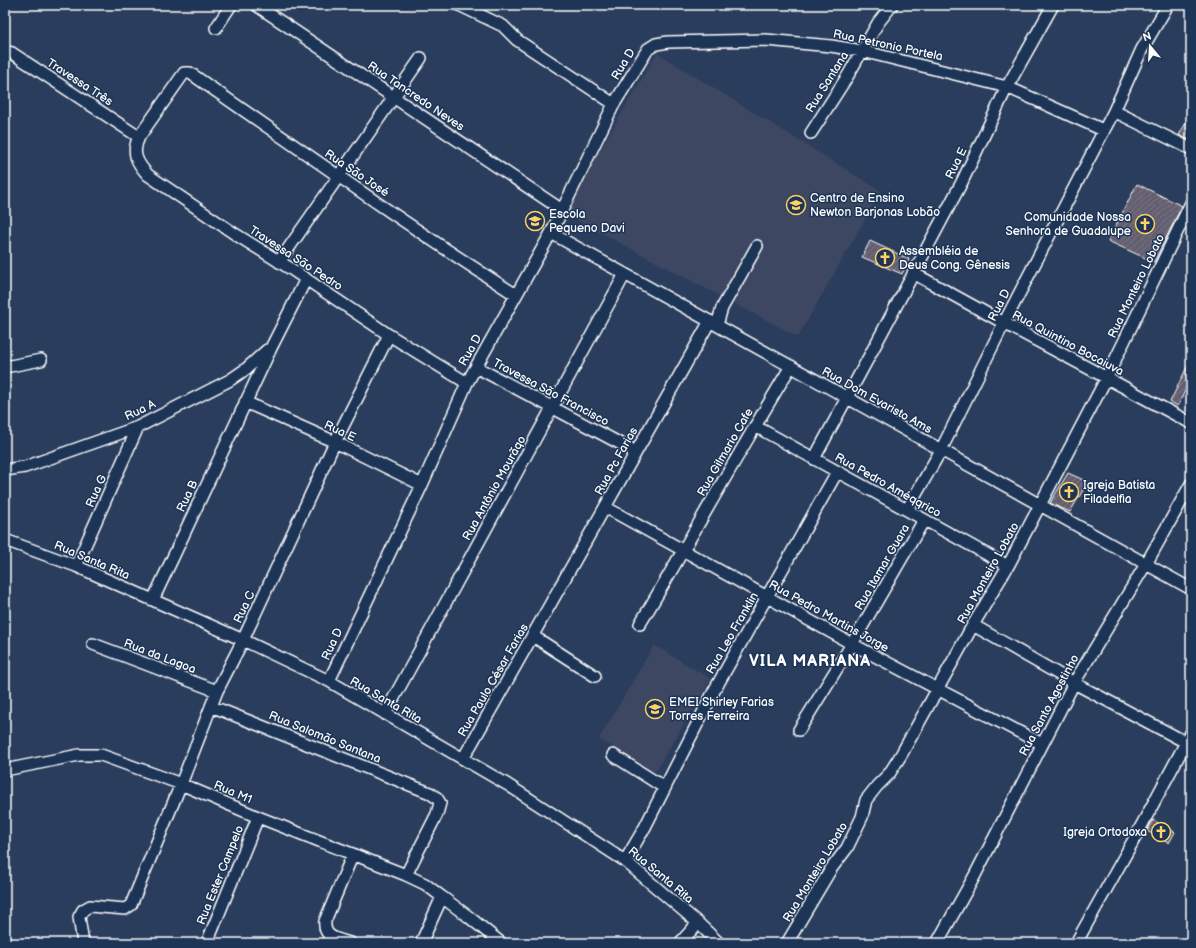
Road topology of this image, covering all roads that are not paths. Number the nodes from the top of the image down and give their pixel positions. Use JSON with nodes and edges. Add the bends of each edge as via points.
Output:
{"nodes":[{"id":1,"x":231,"y":5,"type":"edge"},
{"id":2,"x":256,"y":5,"type":"edge"},
{"id":3,"x":459,"y":5,"type":"edge"},
{"id":4,"x":892,"y":5,"type":"edge"},
{"id":5,"x":1053,"y":5,"type":"edge"},
{"id":6,"x":1168,"y":5,"type":"edge"},
{"id":7,"x":216,"y":28,"type":"dead end"},
{"id":8,"x":656,"y":44,"type":"joint"},
{"id":9,"x":5,"y":51,"type":"edge"},
{"id":10,"x":862,"y":51,"type":"junction"},
{"id":11,"x":421,"y":58,"type":"dead end"},
{"id":12,"x":1007,"y":87,"type":"junction"},
{"id":13,"x":394,"y":96,"type":"junction"},
{"id":14,"x":614,"y":104,"type":"junction"},
{"id":15,"x":1114,"y":111,"type":"junction"},
{"id":16,"x":1103,"y":130,"type":"junction"},
{"id":17,"x":811,"y":133,"type":"dead end"},
{"id":18,"x":139,"y":137,"type":"junction"},
{"id":19,"x":1191,"y":149,"type":"edge"},
{"id":20,"x":338,"y":177,"type":"junction"},
{"id":21,"x":1191,"y":203,"type":"edge"},
{"id":22,"x":562,"y":210,"type":"junction"},
{"id":23,"x":551,"y":233,"type":"junction"},
{"id":24,"x":757,"y":246,"type":"dead end"},
{"id":25,"x":280,"y":262,"type":"junction"},
{"id":26,"x":913,"y":273,"type":"junction"},
{"id":27,"x":625,"y":274,"type":"junction"},
{"id":28,"x":306,"y":279,"type":"junction"},
{"id":29,"x":516,"y":295,"type":"junction"},
{"id":30,"x":713,"y":323,"type":"junction"},
{"id":31,"x":1004,"y":323,"type":"junction"},
{"id":32,"x":389,"y":335,"type":"junction"},
{"id":33,"x":272,"y":346,"type":"junction"},
{"id":34,"x":41,"y":360,"type":"dead end"},
{"id":35,"x":791,"y":366,"type":"junction"},
{"id":36,"x":5,"y":367,"type":"edge"},
{"id":37,"x":476,"y":367,"type":"junction"},
{"id":38,"x":1106,"y":379,"type":"junction"},
{"id":39,"x":467,"y":383,"type":"junction"},
{"id":40,"x":848,"y":398,"type":"junction"},
{"id":41,"x":245,"y":402,"type":"junction"},
{"id":42,"x":553,"y":407,"type":"junction"},
{"id":43,"x":1191,"y":424,"type":"edge"},
{"id":44,"x":755,"y":426,"type":"junction"},
{"id":45,"x":138,"y":427,"type":"junction"},
{"id":46,"x":335,"y":442,"type":"junction"},
{"id":47,"x":941,"y":450,"type":"junction"},
{"id":48,"x":636,"y":452,"type":"junction"},
{"id":49,"x":814,"y":459,"type":"junction"},
{"id":50,"x":5,"y":470,"type":"edge"},
{"id":51,"x":837,"y":472,"type":"junction"},
{"id":52,"x":1191,"y":484,"type":"edge"},
{"id":53,"x":422,"y":485,"type":"junction"},
{"id":54,"x":1040,"y":505,"type":"junction"},
{"id":55,"x":605,"y":507,"type":"junction"},
{"id":56,"x":907,"y":510,"type":"junction"},
{"id":57,"x":924,"y":520,"type":"junction"},
{"id":58,"x":5,"y":540,"type":"edge"},
{"id":59,"x":683,"y":551,"type":"junction"},
{"id":60,"x":1146,"y":564,"type":"junction"},
{"id":61,"x":76,"y":566,"type":"junction"},
{"id":62,"x":1008,"y":566,"type":"junction"},
{"id":63,"x":1191,"y":589,"type":"edge"},
{"id":64,"x":767,"y":597,"type":"junction"},
{"id":65,"x":153,"y":600,"type":"junction"},
{"id":66,"x":545,"y":614,"type":"joint"},
{"id":67,"x":640,"y":624,"type":"dead end"},
{"id":68,"x":973,"y":625,"type":"junction"},
{"id":69,"x":533,"y":636,"type":"junction"},
{"id":70,"x":243,"y":640,"type":"junction"},
{"id":71,"x":93,"y":644,"type":"dead end"},
{"id":72,"x":852,"y":644,"type":"junction"},
{"id":73,"x":595,"y":676,"type":"dead end"},
{"id":74,"x":329,"y":681,"type":"junction"},
{"id":75,"x":1074,"y":683,"type":"junction"},
{"id":76,"x":938,"y":690,"type":"junction"},
{"id":77,"x":217,"y":691,"type":"junction"},
{"id":78,"x":211,"y":706,"type":"junction"},
{"id":79,"x":385,"y":714,"type":"junction"},
{"id":80,"x":799,"y":730,"type":"dead end"},
{"id":81,"x":1189,"y":740,"type":"edge"},
{"id":82,"x":1042,"y":744,"type":"junction"},
{"id":83,"x":613,"y":755,"type":"dead end"},
{"id":84,"x":463,"y":759,"type":"junction"},
{"id":85,"x":5,"y":770,"type":"edge"},
{"id":86,"x":181,"y":784,"type":"junction"},
{"id":87,"x":665,"y":788,"type":"junction"},
{"id":88,"x":258,"y":817,"type":"junction"},
{"id":89,"x":353,"y":854,"type":"junction"},
{"id":90,"x":625,"y":861,"type":"junction"},
{"id":91,"x":406,"y":875,"type":"junction"},
{"id":92,"x":442,"y":897,"type":"junction"},
{"id":93,"x":698,"y":923,"type":"junction"},
{"id":94,"x":83,"y":943,"type":"edge"},
{"id":95,"x":207,"y":943,"type":"edge"},
{"id":96,"x":350,"y":943,"type":"edge"},
{"id":97,"x":421,"y":943,"type":"edge"},
{"id":98,"x":501,"y":943,"type":"edge"},
{"id":99,"x":680,"y":943,"type":"edge"},
{"id":100,"x":719,"y":943,"type":"edge"},
{"id":101,"x":787,"y":943,"type":"edge"},
{"id":102,"x":937,"y":943,"type":"edge"},
{"id":103,"x":1076,"y":943,"type":"edge"}],
"edges":[{"from":1,"to":7,"type":"street"},
{"from":2,"to":13,"type":"street","name":"Rua Tancredo Neves"},
{"from":3,"to":14,"type":"street","via":[[503,26],[518,40]]},
{"from":4,"to":10,"type":"street","name":"Rua Santana"},
{"from":5,"to":12,"type":"street","name":"Rua E"},
{"from":6,"to":15,"type":"street","name":"Rua D","via":[[1142,49]]},
{"from":8,"to":10,"type":"street","name":"Rua Petronio Portela","via":[[766,40]]},
{"from":8,"to":14,"type":"street","name":"Rua D","via":[[648,48]]},
{"from":9,"to":18,"type":"street","name":"Travessa Três","via":[[12,53]]},
{"from":10,"to":12,"type":"street","name":"Rua Petronio Portela"},
{"from":10,"to":17,"type":"street","name":"Rua Santana"},
{"from":11,"to":13,"type":"street"},
{"from":12,"to":16,"type":"street","name":"Rua Petronio Portela"},
{"from":12,"to":26,"type":"street","name":"Rua E","via":[[962,182]]},
{"from":13,"to":20,"type":"street"},
{"from":13,"to":22,"type":"street","name":"Rua Tancredo Neves"},
{"from":14,"to":22,"type":"street","name":"Rua D"},
{"from":15,"to":16,"type":"street","name":"Rua D"},
{"from":15,"to":19,"type":"street"},
{"from":16,"to":31,"type":"street","name":"Rua D"},
{"from":18,"to":20,"type":"street","name":"Rua São José","via":[[184,73],[190,73]]},
{"from":18,"to":25,"type":"street","name":"Travessa São Pedro","via":[[135,150],[136,159],[148,175]]},
{"from":20,"to":25,"type":"street"},
{"from":20,"to":29,"type":"street","name":"Rua São José"},
{"from":21,"to":38,"type":"street","name":"Rua Monteiro Lobato"},
{"from":22,"to":23,"type":"street","name":"Rua D"},
{"from":23,"to":27,"type":"street","name":"Rua Dom Evaristo Ams"},
{"from":23,"to":29,"type":"street","name":"Rua D"},
{"from":24,"to":30,"type":"street","name":"Rua Pc Farias"},
{"from":25,"to":28,"type":"street","name":"Travessa São Pedro"},
{"from":26,"to":31,"type":"street","name":"Rua Quintino Bocaiuva"},
{"from":26,"to":40,"type":"street","name":"Rua E"},
{"from":27,"to":30,"type":"street","name":"Rua Dom Evaristo Ams"},
{"from":27,"to":42,"type":"street","name":"Rua Antônio Mourãqo"},
{"from":28,"to":32,"type":"street","name":"Travessa São Pedro"},
{"from":28,"to":33,"type":"street","name":"Rua A"},
{"from":29,"to":37,"type":"street","name":"Rua D"},
{"from":30,"to":35,"type":"street","name":"Rua Dom Evaristo Ams"},
{"from":30,"to":48,"type":"street","name":"Rua Pc Farias"},
{"from":31,"to":38,"type":"street","name":"Rua Quintino Bocaiuva"},
{"from":31,"to":47,"type":"street","name":"Rua D"},
{"from":32,"to":39,"type":"street","name":"Travessa São Pedro"},
{"from":32,"to":46,"type":"street","name":"Rua C"},
{"from":33,"to":41,"type":"street","name":"Rua A"},
{"from":33,"to":45,"type":"street","name":"Rua A","via":[[230,380]]},
{"from":34,"to":36,"type":"street"},
{"from":35,"to":40,"type":"street","name":"Rua Dom Evaristo Ams"},
{"from":35,"to":44,"type":"street","name":"Rua Gilmario Cafe"},
{"from":37,"to":39,"type":"street","name":"Rua D"},
{"from":37,"to":42,"type":"street","name":"Travessa São Francisco"},
{"from":38,"to":43,"type":"street","name":"Rua Quintino Bocaiuva"},
{"from":38,"to":54,"type":"street","name":"Rua Monteiro Lobato"},
{"from":39,"to":53,"type":"street","name":"Rua D"},
{"from":40,"to":47,"type":"street","name":"Rua Dom Evaristo Ams"},
{"from":40,"to":49,"type":"street","name":"Rua E"},
{"from":41,"to":46,"type":"street","name":"Rua E"},
{"from":41,"to":65,"type":"street","name":"Rua B"},
{"from":42,"to":48,"type":"street","name":"Travessa São Francisco"},
{"from":42,"to":79,"type":"street","name":"Rua Antônio Mourãqo"},
{"from":44,"to":49,"type":"street","name":"Rua Pedro Améqqrico"},
{"from":44,"to":59,"type":"street","name":"Rua Gilmario Cafe"},
{"from":45,"to":50,"type":"street","name":"Rua A","via":[[25,467]]},
{"from":45,"to":61,"type":"street","name":"Rua G"},
{"from":46,"to":53,"type":"street","name":"Rua E"},
{"from":46,"to":70,"type":"street","name":"Rua C"},
{"from":47,"to":54,"type":"street","name":"Rua Dom Evaristo Ams"},
{"from":47,"to":56,"type":"street","name":"Rua D"},
{"from":48,"to":55,"type":"street","name":"Rua Pc Farias"},
{"from":49,"to":51,"type":"street","name":"Rua Pedro Améqqrico"},
{"from":51,"to":56,"type":"street","name":"Rua Pedro Améqqrico"},
{"from":51,"to":64,"type":"street","name":"Rua Leo Franklin"},
{"from":52,"to":60,"type":"street","name":"Rua Santo Agostinho"},
{"from":53,"to":74,"type":"street","name":"Rua D"},
{"from":54,"to":60,"type":"street","name":"Rua Dom Evaristo Ams"},
{"from":54,"to":62,"type":"street","name":"Rua Monteiro Lobato"},
{"from":55,"to":59,"type":"street","name":"Rua Pedro Martins Jorge"},
{"from":55,"to":66,"type":"street","name":"Rua Pc Farias"},
{"from":56,"to":57,"type":"street","name":"Rua Pedro Améqqrico"},
{"from":57,"to":62,"type":"street","name":"Rua Pedro Améqqrico"},
{"from":57,"to":72,"type":"street","name":"Rua Itamar Guara"},
{"from":58,"to":61,"type":"street","name":"Rua Santa Rita"},
{"from":59,"to":64,"type":"street","name":"Rua Pedro Martins Jorge"},
{"from":59,"to":67,"type":"street","name":"Rua Gilmario Cafe"},
{"from":60,"to":63,"type":"street","name":"Rua Dom Evaristo Ams"},
{"from":60,"to":75,"type":"street","name":"Rua Santo Agostinho"},
{"from":61,"to":65,"type":"street","name":"Rua Santa Rita"},
{"from":62,"to":68,"type":"street","name":"Rua Monteiro Lobato"},
{"from":64,"to":72,"type":"street","name":"Rua Pedro Martins Jorge"},
{"from":64,"to":87,"type":"street","name":"Rua Leo Franklin","via":[[714,691]]},
{"from":65,"to":70,"type":"street","name":"Rua Santa Rita"},
{"from":66,"to":69,"type":"street","name":"Rua Paulo César Farias"},
{"from":68,"to":75,"type":"street"},
{"from":68,"to":76,"type":"street","name":"Rua Monteiro Lobato"},
{"from":69,"to":73,"type":"street"},
{"from":69,"to":84,"type":"street","name":"Rua Paulo César Farias"},
{"from":70,"to":74,"type":"street","name":"Rua Santa Rita"},
{"from":70,"to":77,"type":"street","name":"Rua C"},
{"from":71,"to":77,"type":"street","name":"Rua da Lagoa"},
{"from":72,"to":76,"type":"street","name":"Rua Pedro Martins Jorge"},
{"from":72,"to":80,"type":"street","name":"Rua Itamar Guara"},
{"from":74,"to":79,"type":"street","name":"Rua Santa Rita"},
{"from":75,"to":81,"type":"street"},
{"from":75,"to":82,"type":"street","name":"Rua Santo Agostinho"},
{"from":76,"to":82,"type":"street","name":"Rua Pedro Martins Jorge"},
{"from":76,"to":101,"type":"street","name":"Rua Monteiro Lobato","via":[[889,774],[866,800],[862,817],[847,848],[831,869]]},
{"from":77,"to":78,"type":"street","name":"Rua C"},
{"from":78,"to":86,"type":"street","name":"Rua C"},
{"from":78,"to":91,"type":"street","name":"Rua Salomão Santana","via":[[437,798],[440,803],[438,814]]},
{"from":79,"to":84,"type":"street","name":"Rua Santa Rita"},
{"from":81,"to":103,"type":"street"},
{"from":82,"to":102,"type":"street","name":"Rua Santo Agostinho","via":[[1011,808]]},
{"from":83,"to":87,"type":"street"},
{"from":84,"to":90,"type":"street","name":"Rua Santa Rita"},
{"from":85,"to":86,"type":"street","name":"Rua M1","via":[[79,755],[101,755]]},
{"from":86,"to":88,"type":"street","name":"Rua M1"},
{"from":86,"to":94,"type":"street","name":"Rua C","via":[[131,905],[125,909],[90,906],[83,910],[79,917]]},
{"from":87,"to":90,"type":"street","name":"Rua Leo Franklin"},
{"from":88,"to":89,"type":"street","name":"Rua M1"},
{"from":88,"to":95,"type":"street","name":"Rua Ester Campelo"},
{"from":89,"to":91,"type":"street","name":"Rua M1"},
{"from":89,"to":96,"type":"street","via":[[325,921],[325,929],[331,936]]},
{"from":90,"to":93,"type":"street","name":"Rua Santa Rita"},
{"from":91,"to":92,"type":"street","name":"Rua M1","via":[[425,884]]},
{"from":92,"to":97,"type":"street"},
{"from":92,"to":98,"type":"street","name":"Rua M1"},
{"from":93,"to":99,"type":"street"},
{"from":93,"to":100,"type":"street","name":"Rua Santa Rita"}]}
